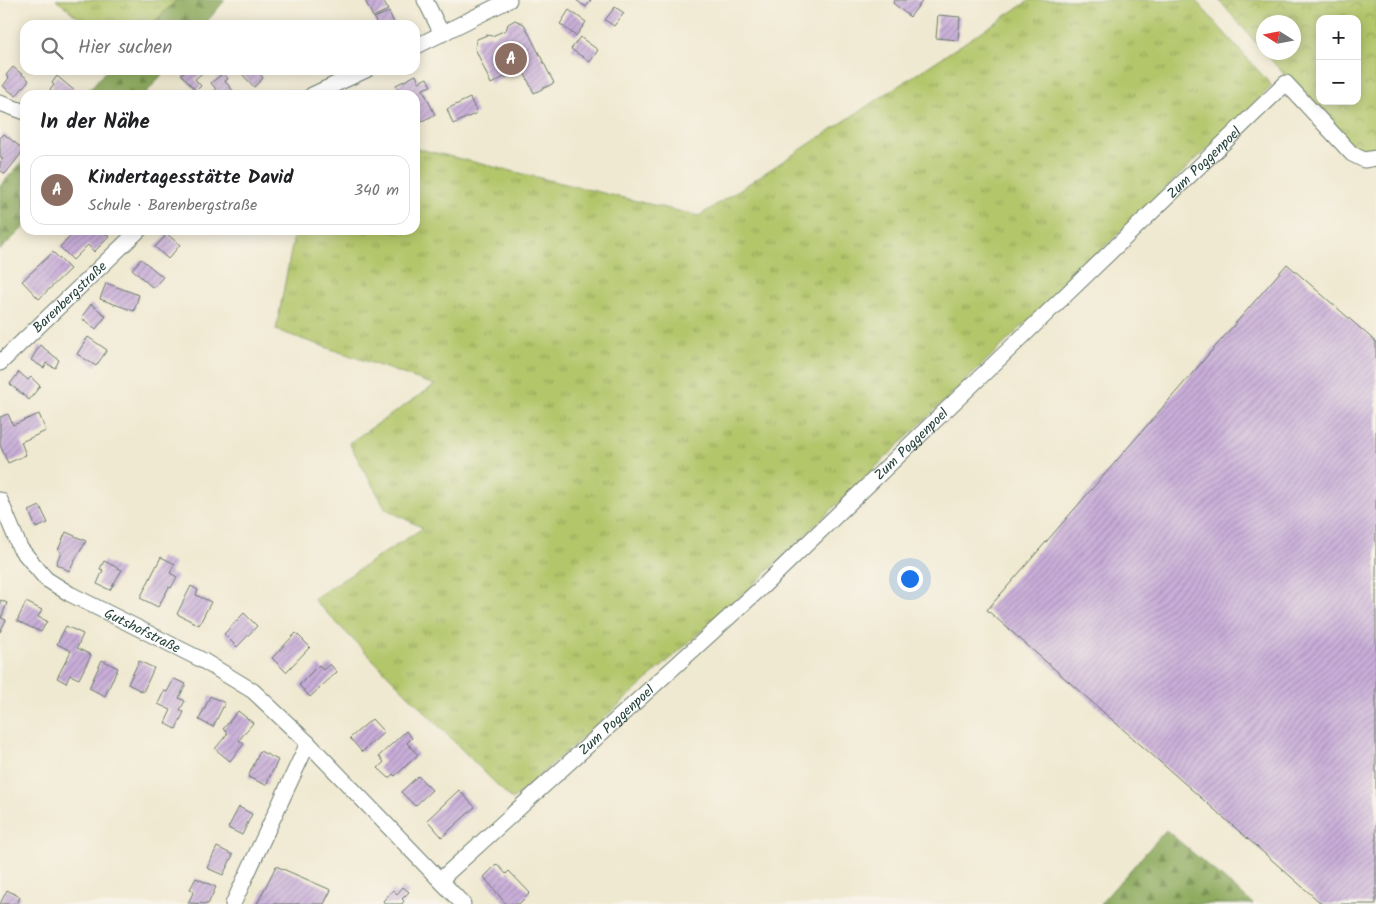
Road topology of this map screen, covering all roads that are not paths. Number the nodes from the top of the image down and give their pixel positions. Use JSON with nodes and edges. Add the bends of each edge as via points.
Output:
{"nodes":[{"id":1,"x":426,"y":0,"type":"edge"},
{"id":2,"x":509,"y":0,"type":"edge"},
{"id":3,"x":442,"y":34,"type":"junction"},
{"id":4,"x":420,"y":45,"type":"edge"},
{"id":5,"x":355,"y":75,"type":"edge"},
{"id":6,"x":323,"y":90,"type":"edge"},
{"id":7,"x":0,"y":103,"type":"edge"},
{"id":8,"x":20,"y":110,"type":"edge"},
{"id":9,"x":1376,"y":158,"type":"edge"},
{"id":10,"x":134,"y":235,"type":"edge"},
{"id":11,"x":0,"y":363,"type":"edge"},
{"id":12,"x":0,"y":500,"type":"edge"},
{"id":13,"x":308,"y":743,"type":"junction"},
{"id":14,"x":440,"y":880,"type":"junction"},
{"id":15,"x":233,"y":904,"type":"edge"},
{"id":16,"x":463,"y":904,"type":"edge"}],
"edges":[{"from":1,"to":3,"type":"street"},
{"from":2,"to":3,"type":"street"},
{"from":3,"to":4,"type":"street"},
{"from":5,"to":6,"type":"street"},
{"from":7,"to":8,"type":"street"},
{"from":9,"to":14,"type":"street","name":"Zum Poggenpoel","via":[[1364,160],[1352,154],[1286,83],[760,588]]},
{"from":10,"to":11,"type":"street","name":"Barenbergstraße"},
{"from":12,"to":13,"type":"street","name":"Gutshofstraße","via":[[20,548],[46,579],[230,675],[253,691]]},
{"from":13,"to":14,"type":"street","name":"Gutshofstraße"},
{"from":13,"to":15,"type":"street"},
{"from":14,"to":16,"type":"street","name":"Gutshofstraße"}]}
